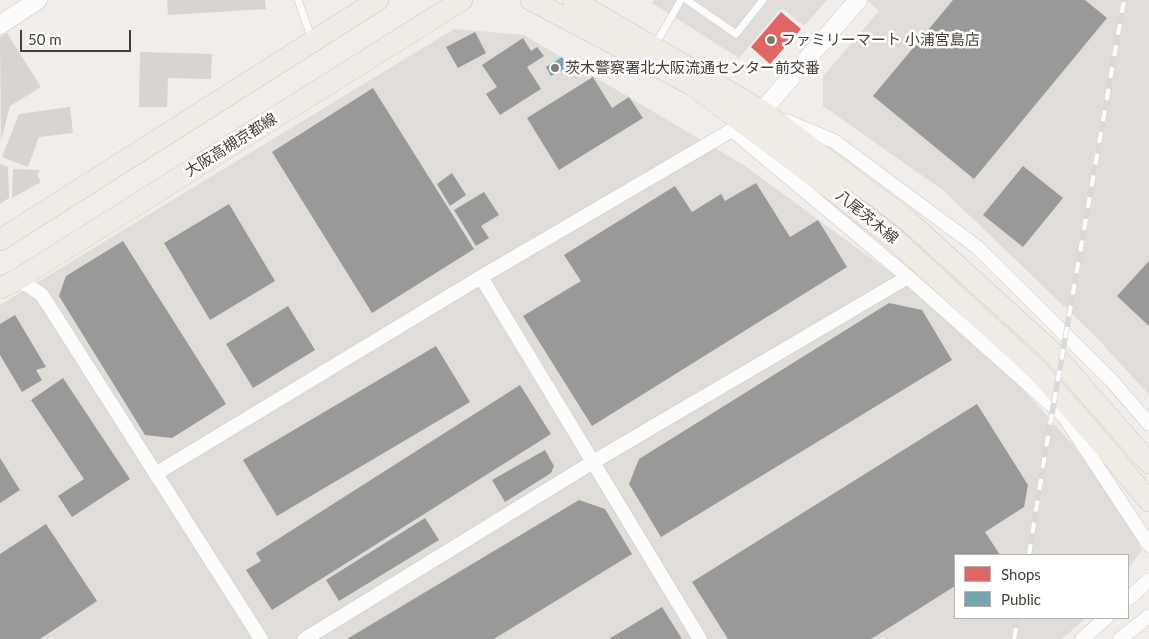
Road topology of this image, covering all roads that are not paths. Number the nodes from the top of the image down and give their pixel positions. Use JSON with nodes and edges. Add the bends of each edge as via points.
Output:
{"nodes":[{"id":1,"x":38,"y":0,"type":"edge"},
{"id":2,"x":298,"y":0,"type":"edge"},
{"id":3,"x":378,"y":0,"type":"edge"},
{"id":4,"x":462,"y":0,"type":"edge"},
{"id":5,"x":531,"y":0,"type":"edge"},
{"id":6,"x":573,"y":0,"type":"edge"},
{"id":7,"x":681,"y":0,"type":"edge"},
{"id":8,"x":686,"y":0,"type":"edge"},
{"id":9,"x":763,"y":0,"type":"edge"},
{"id":10,"x":858,"y":0,"type":"edge"},
{"id":11,"x":0,"y":25,"type":"edge"},
{"id":12,"x":313,"y":42,"type":"junction"},
{"id":13,"x":654,"y":48,"type":"junction"},
{"id":14,"x":694,"y":86,"type":"junction"},
{"id":15,"x":762,"y":111,"type":"junction"},
{"id":16,"x":732,"y":130,"type":"junction"},
{"id":17,"x":764,"y":156,"type":"junction"},
{"id":18,"x":826,"y":185,"type":"junction"},
{"id":19,"x":0,"y":240,"type":"edge"},
{"id":20,"x":481,"y":277,"type":"junction"},
{"id":21,"x":908,"y":277,"type":"junction"},
{"id":22,"x":8,"y":285,"type":"edge"},
{"id":23,"x":1149,"y":424,"type":"edge"},
{"id":24,"x":593,"y":462,"type":"junction"},
{"id":25,"x":1149,"y":463,"type":"edge"},
{"id":26,"x":157,"y":473,"type":"junction"},
{"id":27,"x":1149,"y":500,"type":"edge"},
{"id":28,"x":1149,"y":545,"type":"edge"},
{"id":29,"x":1149,"y":580,"type":"edge"},
{"id":30,"x":1129,"y":598,"type":"edge"},
{"id":31,"x":1149,"y":616,"type":"edge"},
{"id":32,"x":1105,"y":619,"type":"edge"},
{"id":33,"x":261,"y":639,"type":"edge"},
{"id":34,"x":305,"y":639,"type":"edge"},
{"id":35,"x":700,"y":639,"type":"edge"},
{"id":36,"x":1082,"y":639,"type":"edge"},
{"id":37,"x":1120,"y":639,"type":"edge"}],
"edges":[{"from":1,"to":11,"type":"street"},
{"from":2,"to":12,"type":"lane"},
{"from":3,"to":12,"type":"main road"},
{"from":4,"to":22,"type":"main road","name":"大阪高槻京都線"},
{"from":5,"to":14,"type":"main road","name":"八尾茨木線"},
{"from":6,"to":13,"type":"main road","name":"八尾茨木線"},
{"from":7,"to":13,"type":"lane"},
{"from":8,"to":9,"type":"lane","via":[[736,34]]},
{"from":10,"to":15,"type":"street"},
{"from":12,"to":19,"type":"main road"},
{"from":13,"to":15,"type":"main road","name":"八尾茨木線"},
{"from":14,"to":16,"type":"main road"},
{"from":14,"to":18,"type":"main road","name":"八尾茨木線"},
{"from":15,"to":23,"type":"street","via":[[834,141],[977,247],[1111,380]]},
{"from":15,"to":25,"type":"main road","name":"八尾茨木線","via":[[906,219],[1052,352]]},
{"from":16,"to":17,"type":"street"},
{"from":16,"to":20,"type":"street"},
{"from":17,"to":18,"type":"main road"},
{"from":17,"to":21,"type":"street"},
{"from":18,"to":27,"type":"main road","name":"八尾茨木線","via":[[892,237],[1038,371]]},
{"from":20,"to":24,"type":"street"},
{"from":20,"to":26,"type":"street"},
{"from":21,"to":24,"type":"street"},
{"from":21,"to":28,"type":"street","via":[[1064,416]]},
{"from":22,"to":26,"type":"street","via":[[29,286],[42,295]]},
{"from":24,"to":34,"type":"street"},
{"from":24,"to":35,"type":"street"},
{"from":26,"to":33,"type":"street"},
{"from":29,"to":30,"type":"street"},
{"from":31,"to":37,"type":"street"},
{"from":32,"to":36,"type":"street"}]}
